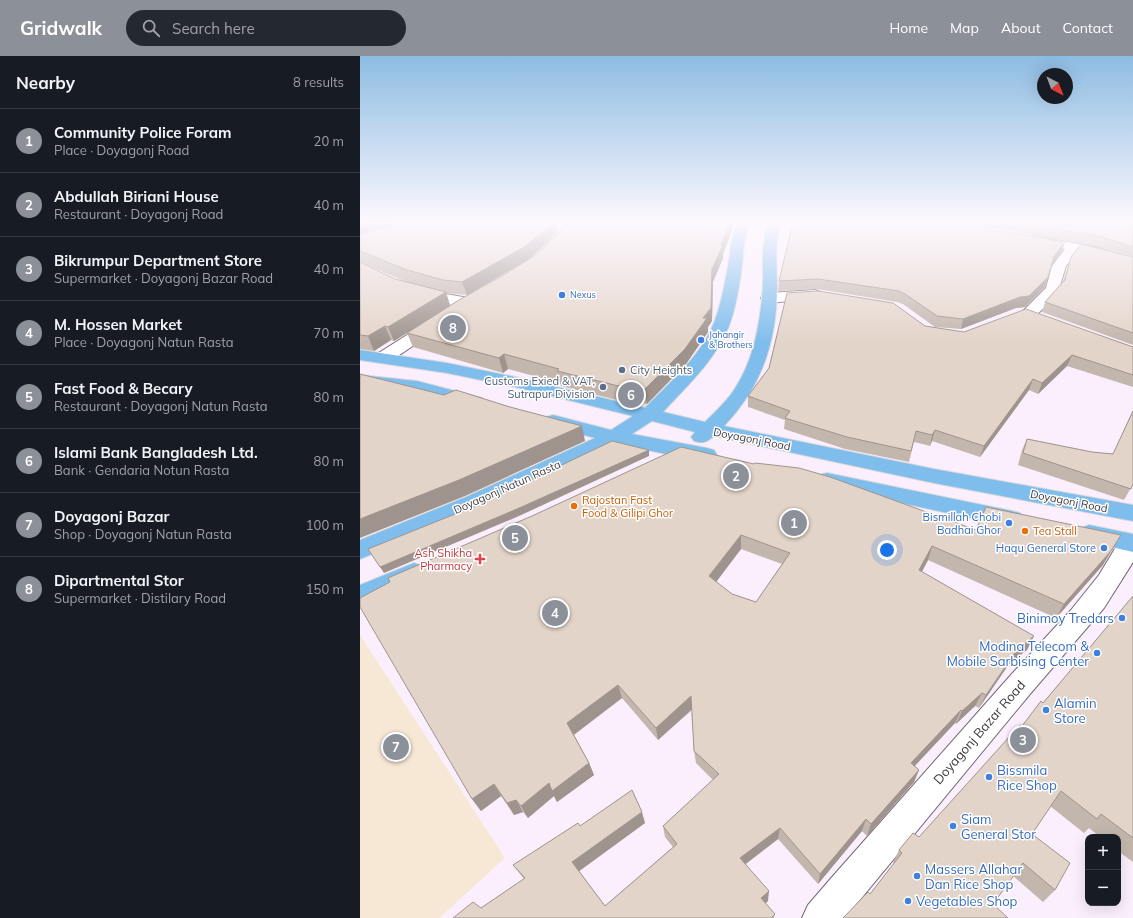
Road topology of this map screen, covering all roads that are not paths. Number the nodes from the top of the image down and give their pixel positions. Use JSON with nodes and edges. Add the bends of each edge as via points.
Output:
{"nodes":[{"id":1,"x":735,"y":262,"type":"edge"},
{"id":2,"x":769,"y":262,"type":"edge"},
{"id":3,"x":1062,"y":262,"type":"edge"},
{"id":4,"x":406,"y":288,"type":"edge"},
{"id":5,"x":482,"y":294,"type":"edge"},
{"id":6,"x":769,"y":298,"type":"junction"},
{"id":7,"x":832,"y":298,"type":"edge"},
{"id":8,"x":469,"y":302,"type":"junction"},
{"id":9,"x":1029,"y":316,"type":"edge"},
{"id":10,"x":360,"y":355,"type":"edge"},
{"id":11,"x":383,"y":358,"type":"junction"},
{"id":12,"x":468,"y":372,"type":"junction"},
{"id":13,"x":360,"y":380,"type":"edge"},
{"id":14,"x":441,"y":393,"type":"junction"},
{"id":15,"x":494,"y":406,"type":"edge"},
{"id":16,"x":650,"y":414,"type":"junction"},
{"id":17,"x":539,"y":418,"type":"edge"},
{"id":18,"x":709,"y":429,"type":"junction"},
{"id":19,"x":614,"y":437,"type":"junction"},
{"id":20,"x":685,"y":450,"type":"junction"},
{"id":21,"x":727,"y":460,"type":"edge"},
{"id":22,"x":649,"y":466,"type":"edge"},
{"id":23,"x":810,"y":477,"type":"edge"},
{"id":24,"x":1133,"y":513,"type":"edge"},
{"id":25,"x":1032,"y":523,"type":"edge"},
{"id":26,"x":1070,"y":530,"type":"edge"},
{"id":27,"x":1131,"y":543,"type":"edge"},
{"id":28,"x":360,"y":550,"type":"edge"},
{"id":29,"x":434,"y":564,"type":"edge"},
{"id":30,"x":360,"y":596,"type":"edge"},
{"id":31,"x":821,"y":918,"type":"edge"}],
"edges":[{"from":1,"to":16,"type":"main road","name":"Doyagonj Natun Rasta","via":[[725,314],[717,337],[697,364]]},
{"from":2,"to":6,"type":"main road"},
{"from":3,"to":9,"type":"street","via":[[1053,289]]},
{"from":4,"to":8,"type":"street","via":[[446,299]]},
{"from":5,"to":8,"type":"street"},
{"from":6,"to":7,"type":"street","via":[[817,295]]},
{"from":6,"to":18,"type":"main road","via":[[759,358],[747,385]]},
{"from":8,"to":11,"type":"street"},
{"from":10,"to":11,"type":"main road"},
{"from":11,"to":12,"type":"main road"},
{"from":12,"to":14,"type":"main road"},
{"from":12,"to":16,"type":"main road"},
{"from":13,"to":14,"type":"main road"},
{"from":14,"to":15,"type":"main road"},
{"from":16,"to":18,"type":"main road"},
{"from":16,"to":19,"type":"main road","name":"Doyagonj Natun Rasta"},
{"from":17,"to":19,"type":"main road"},
{"from":18,"to":20,"type":"main road","name":"Doyagonj Road"},
{"from":18,"to":24,"type":"main road","name":"Doyagonj Road","via":[[934,476]]},
{"from":19,"to":20,"type":"main road"},
{"from":19,"to":28,"type":"main road","name":"Doyagonj Natun Rasta","via":[[474,503]]},
{"from":20,"to":21,"type":"main road"},
{"from":20,"to":22,"type":"main road"},
{"from":23,"to":25,"type":"main road"},
{"from":26,"to":27,"type":"main road"},
{"from":27,"to":31,"type":"street","name":"Doyagonj Bazar Road","via":[[1122,562],[1091,607],[1021,684]]},
{"from":29,"to":30,"type":"main road"}]}
